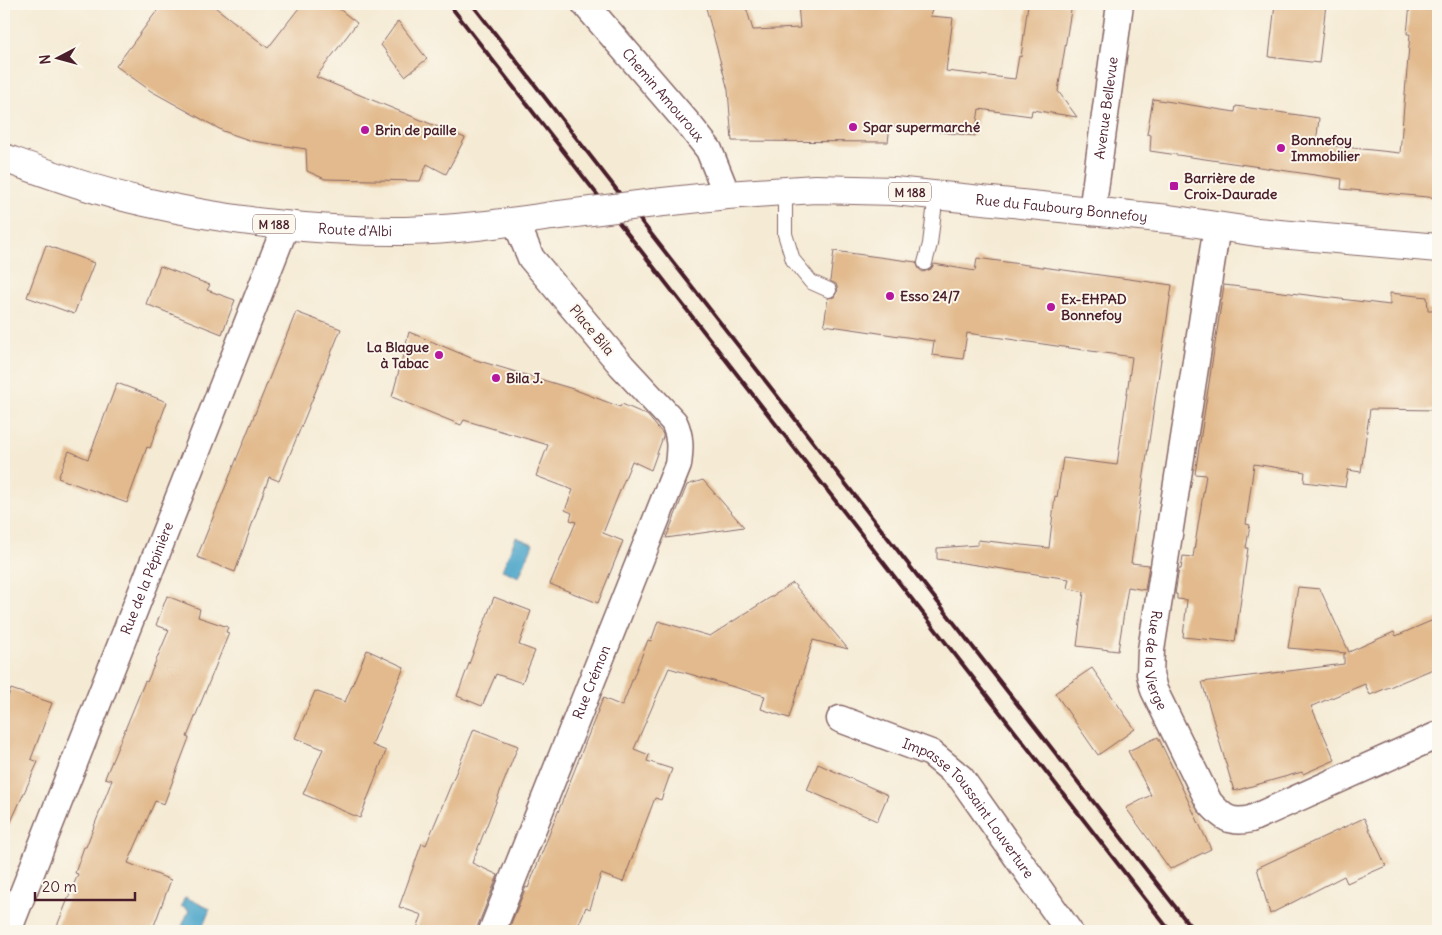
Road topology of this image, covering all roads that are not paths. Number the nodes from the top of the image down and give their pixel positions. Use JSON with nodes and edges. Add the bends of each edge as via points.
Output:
{"nodes":[{"id":1,"x":586,"y":4,"type":"edge"},
{"id":2,"x":1120,"y":4,"type":"edge"},
{"id":3,"x":4,"y":158,"type":"edge"},
{"id":4,"x":785,"y":191,"type":"junction"},
{"id":5,"x":936,"y":194,"type":"junction"},
{"id":6,"x":727,"y":195,"type":"junction"},
{"id":7,"x":682,"y":200,"type":"joint"},
{"id":8,"x":1092,"y":212,"type":"junction"},
{"id":9,"x":516,"y":222,"type":"junction"},
{"id":10,"x":286,"y":225,"type":"junction"},
{"id":11,"x":1217,"y":226,"type":"junction"},
{"id":12,"x":1438,"y":248,"type":"edge"},
{"id":13,"x":926,"y":263,"type":"dead end"},
{"id":14,"x":829,"y":290,"type":"dead end"},
{"id":15,"x":678,"y":431,"type":"joint"},
{"id":16,"x":840,"y":719,"type":"dead end"},
{"id":17,"x":1438,"y":734,"type":"edge"},
{"id":18,"x":8,"y":931,"type":"edge"},
{"id":19,"x":492,"y":931,"type":"edge"},
{"id":20,"x":1069,"y":931,"type":"edge"}],
"edges":[{"from":1,"to":6,"type":"street","name":"Chemin Amouroux","via":[[709,150]]},
{"from":2,"to":8,"type":"street","name":"Avenue Bellevue"},
{"from":3,"to":10,"type":"main road","name":"Route d'Albi","number":"M 188","via":[[143,202]]},
{"from":4,"to":5,"type":"main road","name":"Rue du Faubourg Bonnefoy","number":"M 188","via":[[815,189]]},
{"from":4,"to":6,"type":"main road","name":"Rue du Faubourg Bonnefoy","number":"M 188"},
{"from":4,"to":14,"type":"lane","via":[[785,234],[793,260],[811,282]]},
{"from":5,"to":8,"type":"main road","name":"Rue du Faubourg Bonnefoy","number":"M 188"},
{"from":5,"to":13,"type":"lane"},
{"from":6,"to":7,"type":"main road","name":"Rue du Faubourg Bonnefoy","number":"M 188"},
{"from":7,"to":9,"type":"main road","name":"Route d'Albi","number":"M 188","bridge":true},
{"from":8,"to":11,"type":"main road","name":"Rue du Faubourg Bonnefoy","number":"M 188"},
{"from":9,"to":10,"type":"main road","name":"Route d'Albi","number":"M 188","via":[[405,231]]},
{"from":9,"to":15,"type":"street","name":"Place Bila","via":[[531,258],[674,422]]},
{"from":10,"to":18,"type":"street","name":"Rue de la Pépinière"},
{"from":11,"to":12,"type":"main road","name":"Rue du Faubourg Bonnefoy","number":"M 188"},
{"from":11,"to":17,"type":"street","name":"Rue de la Vierge","via":[[1150,650],[1154,690],[1209,802],[1228,819],[1240,822]]},
{"from":15,"to":19,"type":"street","name":"Rue Crémon","via":[[681,446],[678,465]]},
{"from":16,"to":20,"type":"street","name":"Impasse Toussaint Louverture","via":[[932,752],[961,778]]}]}
